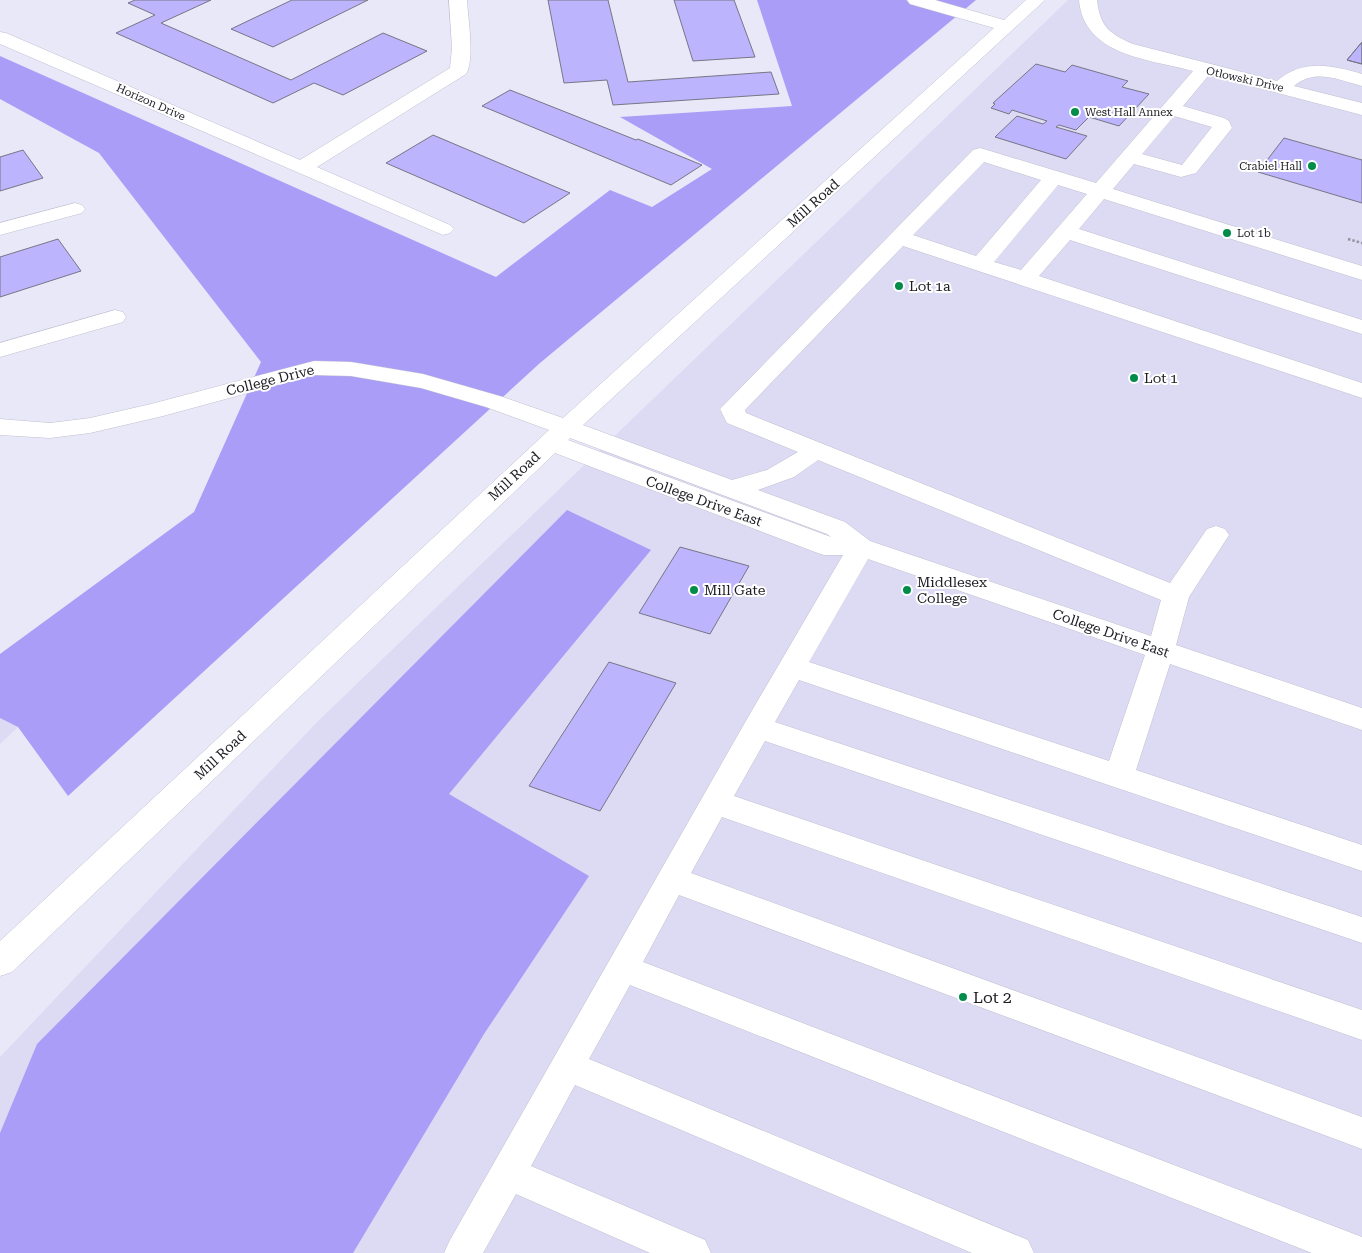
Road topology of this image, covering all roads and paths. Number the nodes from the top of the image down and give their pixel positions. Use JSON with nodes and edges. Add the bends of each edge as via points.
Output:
{"nodes":[{"id":1,"x":458,"y":0,"type":"edge"},
{"id":2,"x":916,"y":0,"type":"edge"},
{"id":3,"x":962,"y":0,"type":"edge"},
{"id":4,"x":1036,"y":0,"type":"edge"},
{"id":5,"x":1088,"y":0,"type":"edge"},
{"id":6,"x":1013,"y":20,"type":"junction"},
{"id":7,"x":0,"y":37,"type":"edge"},
{"id":8,"x":1204,"y":69,"type":"junction"},
{"id":9,"x":1362,"y":80,"type":"edge"},
{"id":10,"x":1281,"y":87,"type":"junction"},
{"id":11,"x":1171,"y":109,"type":"junction"},
{"id":12,"x":1362,"y":109,"type":"edge"},
{"id":13,"x":1130,"y":157,"type":"junction"},
{"id":14,"x":301,"y":168,"type":"junction"},
{"id":15,"x":1055,"y":176,"type":"junction"},
{"id":16,"x":1101,"y":192,"type":"junction"},
{"id":17,"x":76,"y":209,"type":"dead end"},
{"id":18,"x":0,"y":229,"type":"edge"},
{"id":19,"x":443,"y":230,"type":"dead end"},
{"id":20,"x":1066,"y":232,"type":"junction"},
{"id":21,"x":898,"y":237,"type":"junction"},
{"id":22,"x":980,"y":264,"type":"junction"},
{"id":23,"x":1362,"y":272,"type":"edge"},
{"id":24,"x":1025,"y":279,"type":"junction"},
{"id":25,"x":115,"y":317,"type":"dead end"},
{"id":26,"x":1362,"y":327,"type":"edge"},
{"id":27,"x":0,"y":350,"type":"edge"},
{"id":28,"x":1362,"y":391,"type":"edge"},
{"id":29,"x":3,"y":430,"type":"edge"},
{"id":30,"x":558,"y":435,"type":"junction"},
{"id":31,"x":816,"y":450,"type":"junction"},
{"id":32,"x":729,"y":488,"type":"junction"},
{"id":33,"x":785,"y":520,"type":"junction"},
{"id":34,"x":1216,"y":535,"type":"dead end"},
{"id":35,"x":861,"y":547,"type":"junction"},
{"id":36,"x":1176,"y":596,"type":"junction"},
{"id":37,"x":1161,"y":650,"type":"junction"},
{"id":38,"x":793,"y":666,"type":"junction"},
{"id":39,"x":1362,"y":719,"type":"edge"},
{"id":40,"x":757,"y":727,"type":"junction"},
{"id":41,"x":1119,"y":776,"type":"junction"},
{"id":42,"x":715,"y":802,"type":"junction"},
{"id":43,"x":1362,"y":858,"type":"edge"},
{"id":44,"x":672,"y":879,"type":"junction"},
{"id":45,"x":1362,"y":930,"type":"edge"},
{"id":46,"x":0,"y":962,"type":"edge"},
{"id":47,"x":622,"y":968,"type":"junction"},
{"id":48,"x":1362,"y":1025,"type":"edge"},
{"id":49,"x":567,"y":1066,"type":"junction"},
{"id":50,"x":1362,"y":1133,"type":"edge"},
{"id":51,"x":508,"y":1173,"type":"junction"},
{"id":52,"x":463,"y":1253,"type":"edge"},
{"id":53,"x":692,"y":1253,"type":"edge"},
{"id":54,"x":1015,"y":1253,"type":"edge"},
{"id":55,"x":1358,"y":1253,"type":"edge"}],
"edges":[{"from":1,"to":14,"type":"street","via":[[459,70]]},
{"from":2,"to":6,"type":"street"},
{"from":3,"to":6,"type":"street"},
{"from":4,"to":6,"type":"street","name":"Mill Road"},
{"from":5,"to":8,"type":"street","name":"Otlowski Drive","via":[[1088,13],[1097,30],[1110,41]]},
{"from":6,"to":30,"type":"street","name":"Mill Road"},
{"from":7,"to":14,"type":"street","name":"Horizon Drive"},
{"from":8,"to":10,"type":"street","name":"Otlowski Drive"},
{"from":8,"to":11,"type":"street"},
{"from":9,"to":10,"type":"street","via":[[1314,69],[1289,79]]},
{"from":10,"to":12,"type":"street","name":"Otlowski Drive"},
{"from":11,"to":13,"type":"street"},
{"from":11,"to":13,"type":"street","via":[[1217,122],[1222,124],[1222,128],[1189,169],[1181,171]]},
{"from":13,"to":16,"type":"street"},
{"from":14,"to":19,"type":"street","name":"Horizon Drive"},
{"from":15,"to":16,"type":"street"},
{"from":15,"to":21,"type":"street","via":[[980,154]]},
{"from":15,"to":22,"type":"street"},
{"from":16,"to":20,"type":"street"},
{"from":16,"to":23,"type":"street"},
{"from":17,"to":18,"type":"street"},
{"from":20,"to":24,"type":"street"},
{"from":20,"to":26,"type":"street"},
{"from":21,"to":22,"type":"street"},
{"from":21,"to":31,"type":"street","via":[[732,409],[736,418]]},
{"from":22,"to":24,"type":"street"},
{"from":24,"to":28,"type":"street"},
{"from":25,"to":27,"type":"street"},
{"from":29,"to":30,"type":"street","name":"College Drive","via":[[57,430],[142,414],[306,369],[343,368],[377,371],[452,388]]},
{"from":30,"to":32,"type":"street","name":"College Drive East"},
{"from":30,"to":33,"type":"street","name":"College Drive East"},
{"from":30,"to":46,"type":"street","name":"Mill Road"},
{"from":31,"to":32,"type":"street","via":[[793,469],[775,477]]},
{"from":31,"to":36,"type":"street"},
{"from":32,"to":33,"type":"street","name":"College Drive East"},
{"from":33,"to":35,"type":"street","name":"College Drive East","via":[[824,546]]},
{"from":34,"to":36,"type":"street"},
{"from":35,"to":37,"type":"street","name":"College Drive East"},
{"from":35,"to":38,"type":"street"},
{"from":36,"to":37,"type":"street"},
{"from":37,"to":39,"type":"street","name":"College Drive East"},
{"from":37,"to":41,"type":"street"},
{"from":38,"to":40,"type":"street"},
{"from":38,"to":41,"type":"street"},
{"from":40,"to":42,"type":"street"},
{"from":40,"to":45,"type":"street"},
{"from":41,"to":43,"type":"street"},
{"from":42,"to":44,"type":"street"},
{"from":42,"to":48,"type":"street"},
{"from":44,"to":47,"type":"street"},
{"from":44,"to":50,"type":"street"},
{"from":47,"to":49,"type":"street"},
{"from":47,"to":55,"type":"street"},
{"from":49,"to":51,"type":"street"},
{"from":49,"to":54,"type":"street"},
{"from":51,"to":52,"type":"street"},
{"from":51,"to":53,"type":"street"}]}
